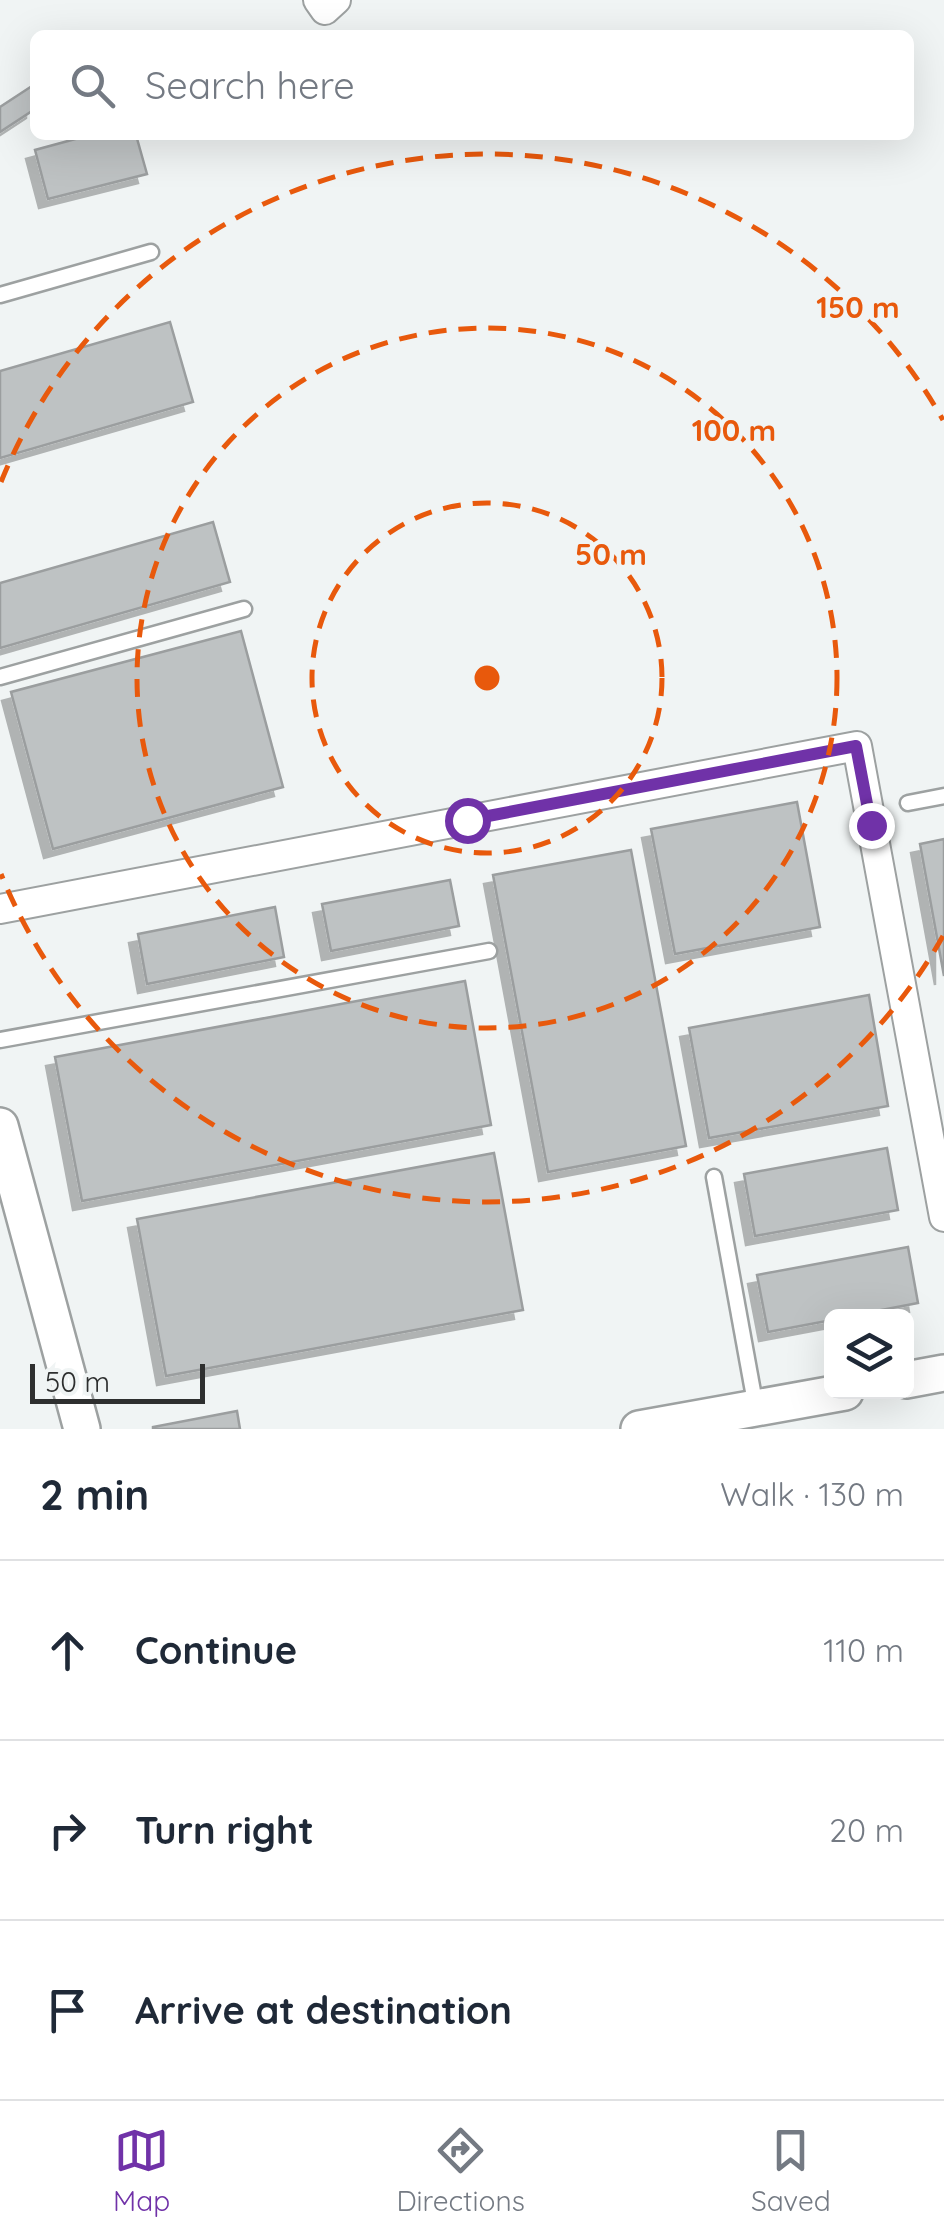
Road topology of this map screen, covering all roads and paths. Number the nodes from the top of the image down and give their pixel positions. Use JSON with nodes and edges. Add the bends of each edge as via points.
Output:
{"nodes":[{"id":1,"x":318,"y":0,"type":"edge"},
{"id":2,"x":336,"y":0,"type":"edge"},
{"id":3,"x":151,"y":252,"type":"dead end"},
{"id":4,"x":0,"y":295,"type":"edge"},
{"id":5,"x":244,"y":610,"type":"dead end"},
{"id":6,"x":0,"y":677,"type":"edge"},
{"id":7,"x":944,"y":796,"type":"edge"},
{"id":8,"x":908,"y":803,"type":"dead end"},
{"id":9,"x":0,"y":909,"type":"edge"},
{"id":10,"x":489,"y":951,"type":"dead end"},
{"id":11,"x":0,"y":1040,"type":"edge"},
{"id":12,"x":0,"y":1126,"type":"edge"},
{"id":13,"x":714,"y":1177,"type":"dead end"},
{"id":14,"x":944,"y":1217,"type":"edge"},
{"id":15,"x":944,"y":1374,"type":"edge"},
{"id":16,"x":914,"y":1379,"type":"edge"},
{"id":17,"x":824,"y":1396,"type":"edge"},
{"id":18,"x":756,"y":1408,"type":"junction"},
{"id":19,"x":82,"y":1429,"type":"edge"},
{"id":20,"x":640,"y":1429,"type":"edge"}],
"edges":[{"from":1,"to":2,"type":"street","via":[[325,10]]},
{"from":3,"to":4,"type":"lane"},
{"from":5,"to":6,"type":"lane"},
{"from":7,"to":8,"type":"lane"},
{"from":9,"to":14,"type":"street","via":[[856,746]]},
{"from":10,"to":11,"type":"lane"},
{"from":12,"to":19,"type":"street"},
{"from":13,"to":18,"type":"lane"},
{"from":15,"to":16,"type":"street"},
{"from":17,"to":18,"type":"street"},
{"from":18,"to":20,"type":"street"}]}
